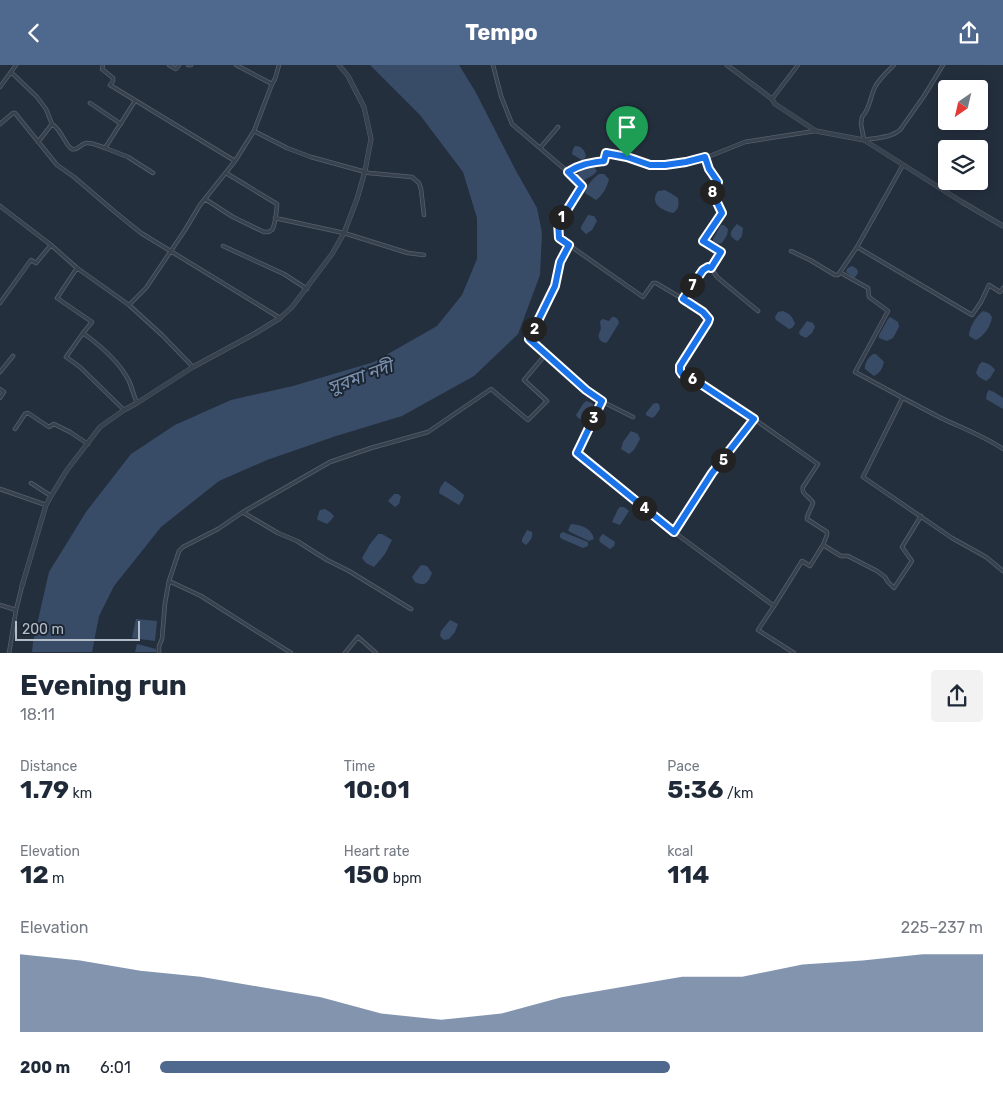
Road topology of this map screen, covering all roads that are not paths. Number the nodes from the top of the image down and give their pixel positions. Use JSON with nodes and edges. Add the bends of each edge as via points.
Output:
{"nodes":[{"id":1,"x":16,"y":65,"type":"edge"},
{"id":2,"x":103,"y":65,"type":"edge"},
{"id":3,"x":169,"y":65,"type":"edge"},
{"id":4,"x":179,"y":65,"type":"edge"},
{"id":5,"x":236,"y":65,"type":"edge"},
{"id":6,"x":279,"y":65,"type":"edge"},
{"id":7,"x":339,"y":65,"type":"edge"},
{"id":8,"x":493,"y":65,"type":"edge"},
{"id":9,"x":727,"y":65,"type":"edge"},
{"id":10,"x":798,"y":65,"type":"edge"},
{"id":11,"x":894,"y":65,"type":"edge"},
{"id":12,"x":943,"y":65,"type":"edge"},
{"id":13,"x":11,"y":72,"type":"junction"},
{"id":14,"x":272,"y":84,"type":"junction"},
{"id":15,"x":0,"y":87,"type":"edge"},
{"id":16,"x":772,"y":99,"type":"junction"},
{"id":17,"x":135,"y":101,"type":"junction"},
{"id":18,"x":90,"y":103,"type":"dead end"},
{"id":19,"x":1,"y":122,"type":"edge"},
{"id":20,"x":121,"y":123,"type":"junction"},
{"id":21,"x":52,"y":124,"type":"junction"},
{"id":22,"x":558,"y":127,"type":"dead end"},
{"id":23,"x":254,"y":131,"type":"junction"},
{"id":24,"x":816,"y":131,"type":"junction"},
{"id":25,"x":864,"y":140,"type":"junction"},
{"id":26,"x":38,"y":142,"type":"junction"},
{"id":27,"x":105,"y":148,"type":"junction"},
{"id":28,"x":540,"y":148,"type":"junction"},
{"id":29,"x":705,"y":157,"type":"junction"},
{"id":30,"x":234,"y":161,"type":"junction"},
{"id":31,"x":903,"y":165,"type":"junction"},
{"id":32,"x":365,"y":171,"type":"junction"},
{"id":33,"x":568,"y":172,"type":"junction"},
{"id":34,"x":153,"y":173,"type":"dead end"},
{"id":35,"x":226,"y":173,"type":"junction"},
{"id":36,"x":205,"y":199,"type":"junction"},
{"id":37,"x":0,"y":206,"type":"edge"},
{"id":38,"x":424,"y":215,"type":"dead end"},
{"id":39,"x":275,"y":218,"type":"junction"},
{"id":40,"x":1003,"y":226,"type":"edge"},
{"id":41,"x":344,"y":233,"type":"junction"},
{"id":42,"x":51,"y":245,"type":"junction"},
{"id":43,"x":569,"y":245,"type":"junction"},
{"id":44,"x":223,"y":246,"type":"dead end"},
{"id":45,"x":856,"y":247,"type":"junction"},
{"id":46,"x":791,"y":251,"type":"dead end"},
{"id":47,"x":171,"y":252,"type":"junction"},
{"id":48,"x":424,"y":255,"type":"dead end"},
{"id":49,"x":77,"y":268,"type":"junction"},
{"id":50,"x":711,"y":268,"type":"junction"},
{"id":51,"x":841,"y":273,"type":"junction"},
{"id":52,"x":1003,"y":288,"type":"edge"},
{"id":53,"x":306,"y":289,"type":"junction"},
{"id":54,"x":683,"y":299,"type":"junction"},
{"id":55,"x":0,"y":303,"type":"edge"},
{"id":56,"x":129,"y":305,"type":"junction"},
{"id":57,"x":758,"y":311,"type":"dead end"},
{"id":58,"x":280,"y":318,"type":"junction"},
{"id":59,"x":83,"y":333,"type":"junction"},
{"id":60,"x":546,"y":354,"type":"junction"},
{"id":61,"x":12,"y":356,"type":"dead end"},
{"id":62,"x":192,"y":367,"type":"junction"},
{"id":63,"x":0,"y":372,"type":"edge"},
{"id":64,"x":0,"y":389,"type":"edge"},
{"id":65,"x":0,"y":398,"type":"edge"},
{"id":66,"x":902,"y":399,"type":"junction"},
{"id":67,"x":602,"y":401,"type":"junction"},
{"id":68,"x":137,"y":403,"type":"junction"},
{"id":69,"x":124,"y":410,"type":"junction"},
{"id":70,"x":633,"y":417,"type":"dead end"},
{"id":71,"x":754,"y":419,"type":"junction"},
{"id":72,"x":15,"y":429,"type":"dead end"},
{"id":73,"x":88,"y":444,"type":"junction"},
{"id":74,"x":1003,"y":449,"type":"edge"},
{"id":75,"x":31,"y":483,"type":"dead end"},
{"id":76,"x":0,"y":489,"type":"edge"},
{"id":77,"x":51,"y":496,"type":"junction"},
{"id":78,"x":46,"y":505,"type":"junction"},
{"id":79,"x":243,"y":512,"type":"junction"},
{"id":80,"x":922,"y":516,"type":"junction"},
{"id":81,"x":674,"y":532,"type":"junction"},
{"id":82,"x":823,"y":545,"type":"junction"},
{"id":83,"x":1003,"y":571,"type":"edge"},
{"id":84,"x":169,"y":581,"type":"junction"},
{"id":85,"x":22,"y":586,"type":"joint"},
{"id":86,"x":0,"y":605,"type":"edge"},
{"id":87,"x":774,"y":606,"type":"junction"},
{"id":88,"x":411,"y":609,"type":"dead end"},
{"id":89,"x":16,"y":610,"type":"junction"},
{"id":90,"x":9,"y":653,"type":"edge"},
{"id":91,"x":160,"y":653,"type":"edge"},
{"id":92,"x":291,"y":653,"type":"edge"},
{"id":93,"x":345,"y":653,"type":"edge"},
{"id":94,"x":376,"y":653,"type":"edge"},
{"id":95,"x":794,"y":653,"type":"edge"}],
"edges":[{"from":1,"to":13,"type":"street"},
{"from":2,"to":17,"type":"street","via":[[103,71],[112,78],[110,85]]},
{"from":3,"to":4,"type":"street","via":[[176,69]]},
{"from":5,"to":14,"type":"street"},
{"from":6,"to":14,"type":"street"},
{"from":7,"to":32,"type":"street","via":[[357,92],[369,126],[371,139]]},
{"from":8,"to":28,"type":"street","via":[[512,124]]},
{"from":9,"to":16,"type":"street"},
{"from":10,"to":16,"type":"street"},
{"from":11,"to":25,"type":"street","via":[[877,85],[862,117]]},
{"from":12,"to":25,"type":"street","via":[[900,131]]},
{"from":13,"to":15,"type":"street"},
{"from":13,"to":21,"type":"street","via":[[38,97]]},
{"from":14,"to":23,"type":"street"},
{"from":16,"to":24,"type":"street"},
{"from":17,"to":20,"type":"street"},
{"from":17,"to":30,"type":"street"},
{"from":18,"to":20,"type":"street"},
{"from":19,"to":26,"type":"street","via":[[15,113]]},
{"from":20,"to":27,"type":"street"},
{"from":21,"to":26,"type":"street"},
{"from":21,"to":27,"type":"street","via":[[61,131],[72,149],[88,143]]},
{"from":22,"to":28,"type":"street"},
{"from":23,"to":30,"type":"street"},
{"from":23,"to":32,"type":"street","via":[[311,157]]},
{"from":24,"to":25,"type":"street"},
{"from":24,"to":29,"type":"street","via":[[745,142]]},
{"from":25,"to":31,"type":"street"},
{"from":26,"to":47,"type":"street","via":[[56,165],[141,233]]},
{"from":27,"to":34,"type":"street","via":[[128,157]]},
{"from":28,"to":33,"type":"street"},
{"from":29,"to":33,"type":"street","via":[[650,165],[606,153],[604,161],[582,164]]},
{"from":29,"to":50,"type":"street","via":[[718,182],[712,192],[722,213],[703,241],[721,252]]},
{"from":30,"to":35,"type":"street"},
{"from":31,"to":40,"type":"street"},
{"from":31,"to":45,"type":"street"},
{"from":32,"to":38,"type":"street","via":[[412,177],[421,189]]},
{"from":32,"to":41,"type":"street"},
{"from":33,"to":43,"type":"street","via":[[582,186],[558,221],[559,238]]},
{"from":35,"to":36,"type":"street"},
{"from":35,"to":39,"type":"street","via":[[275,202],[278,206]]},
{"from":36,"to":39,"type":"street","via":[[264,232],[270,231]]},
{"from":36,"to":47,"type":"street"},
{"from":37,"to":42,"type":"street"},
{"from":39,"to":41,"type":"street"},
{"from":41,"to":48,"type":"street"},
{"from":41,"to":53,"type":"street"},
{"from":42,"to":49,"type":"street"},
{"from":42,"to":55,"type":"street","via":[[36,263],[32,260]]},
{"from":43,"to":54,"type":"street","via":[[643,297],[656,283]]},
{"from":43,"to":60,"type":"street","via":[[560,262],[555,286],[529,339]]},
{"from":44,"to":53,"type":"street","via":[[284,274]]},
{"from":45,"to":51,"type":"street"},
{"from":45,"to":52,"type":"street","via":[[972,315],[989,285],[1000,292]]},
{"from":46,"to":51,"type":"street","via":[[835,275]]},
{"from":47,"to":56,"type":"street","via":[[146,288]]},
{"from":47,"to":58,"type":"street"},
{"from":49,"to":56,"type":"street"},
{"from":49,"to":59,"type":"street","via":[[57,298],[92,323]]},
{"from":50,"to":54,"type":"street","via":[[703,270]]},
{"from":50,"to":57,"type":"street"},
{"from":51,"to":66,"type":"street","via":[[868,288],[869,297],[888,311],[855,372]]},
{"from":53,"to":58,"type":"street"},
{"from":54,"to":71,"type":"street","via":[[709,319],[680,371]]},
{"from":56,"to":62,"type":"street"},
{"from":58,"to":62,"type":"street"},
{"from":59,"to":68,"type":"street","via":[[120,367]]},
{"from":59,"to":69,"type":"street","via":[[66,357]]},
{"from":60,"to":67,"type":"street"},
{"from":60,"to":79,"type":"street","via":[[524,380],[547,401],[528,420],[491,389],[428,432],[330,462]]},
{"from":61,"to":63,"type":"street"},
{"from":62,"to":68,"type":"street"},
{"from":64,"to":65,"type":"street","via":[[4,391]]},
{"from":66,"to":74,"type":"street"},
{"from":66,"to":80,"type":"street","via":[[863,477]]},
{"from":67,"to":70,"type":"street"},
{"from":67,"to":81,"type":"street","via":[[577,453]]},
{"from":68,"to":69,"type":"street"},
{"from":69,"to":73,"type":"street","via":[[100,427]]},
{"from":71,"to":81,"type":"street","via":[[712,473]]},
{"from":71,"to":82,"type":"street","via":[[818,465],[802,492],[814,503],[808,519],[828,535]]},
{"from":72,"to":73,"type":"street","via":[[28,413]]},
{"from":73,"to":77,"type":"street"},
{"from":75,"to":77,"type":"street"},
{"from":76,"to":78,"type":"street"},
{"from":77,"to":78,"type":"street"},
{"from":78,"to":85,"type":"street"},
{"from":79,"to":84,"type":"street","via":[[182,547]]},
{"from":79,"to":88,"type":"street"},
{"from":80,"to":82,"type":"street","via":[[902,547],[912,561],[894,587],[877,571]]},
{"from":80,"to":83,"type":"street"},
{"from":81,"to":87,"type":"street"},
{"from":82,"to":87,"type":"street","via":[[810,566],[802,561]]},
{"from":84,"to":91,"type":"street"},
{"from":84,"to":92,"type":"street","via":[[201,596]]},
{"from":85,"to":89,"type":"street"},
{"from":86,"to":89,"type":"street"},
{"from":87,"to":95,"type":"street","via":[[758,630]]},
{"from":89,"to":90,"type":"street"},
{"from":93,"to":94,"type":"street","via":[[358,637]]}]}
